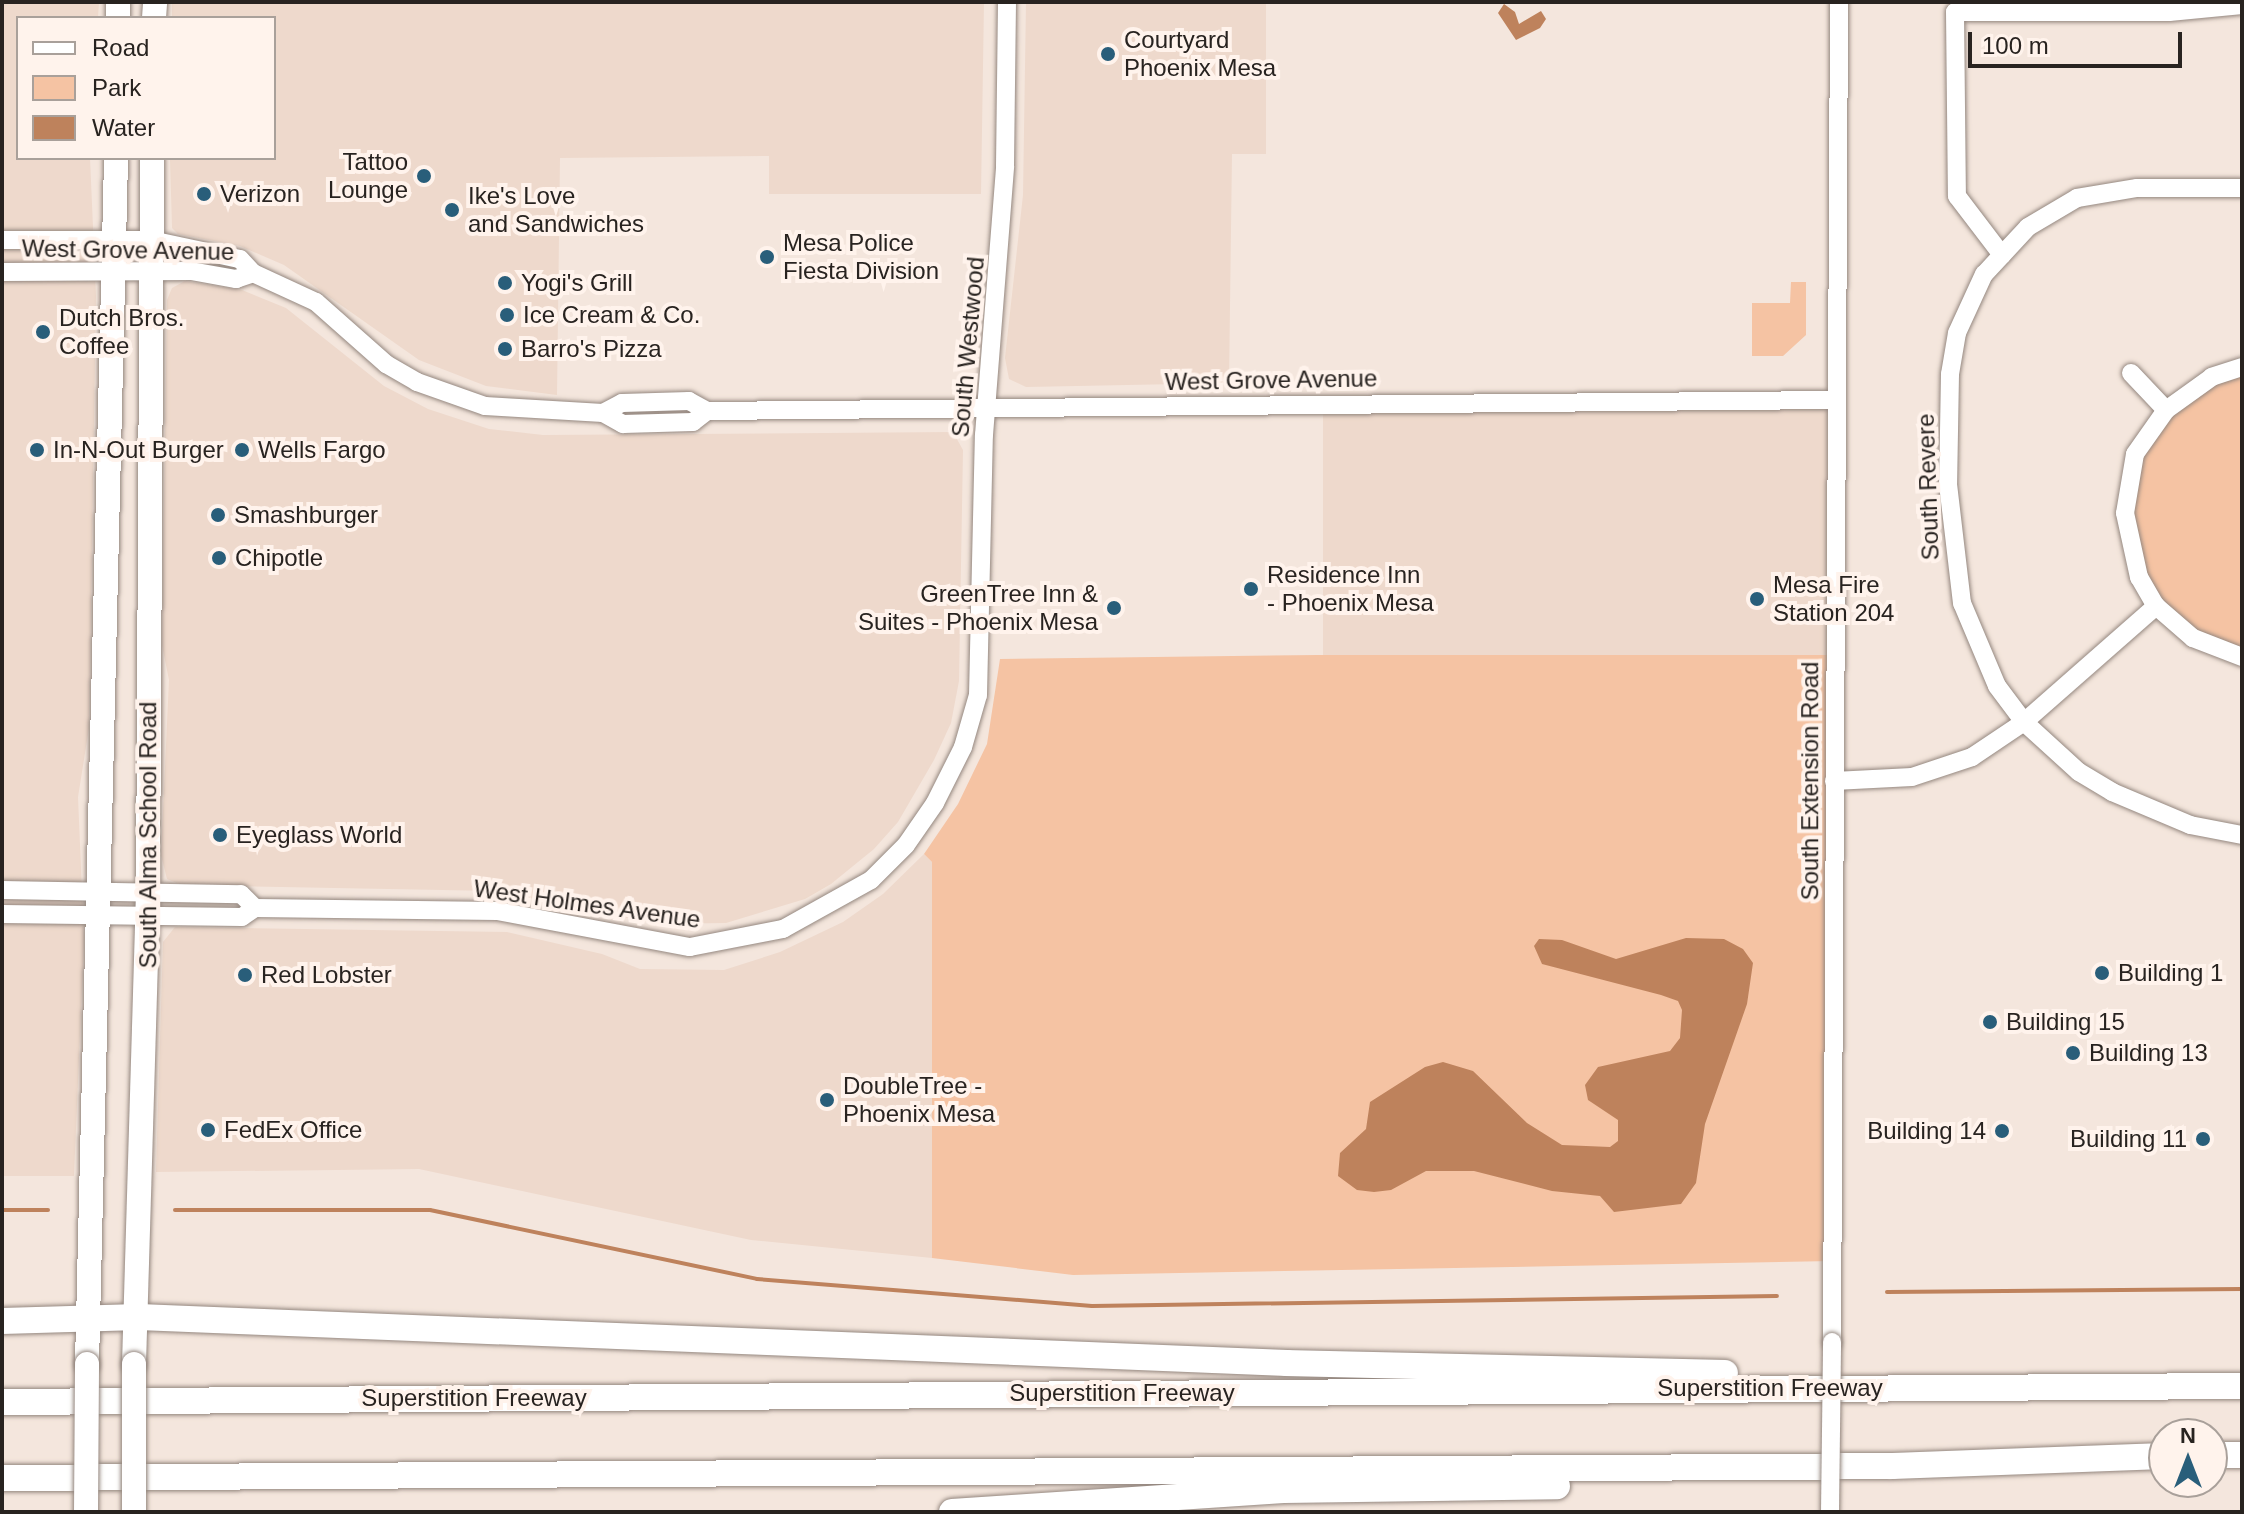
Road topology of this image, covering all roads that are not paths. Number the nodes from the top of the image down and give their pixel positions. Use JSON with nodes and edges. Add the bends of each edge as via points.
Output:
{"nodes":[{"id":1,"x":1007,"y":2,"type":"edge"},
{"id":2,"x":1839,"y":2,"type":"edge"},
{"id":3,"x":2242,"y":5,"type":"edge"},
{"id":4,"x":116,"y":160,"type":"edge"},
{"id":5,"x":152,"y":160,"type":"edge"},
{"id":6,"x":2242,"y":188,"type":"edge"},
{"id":7,"x":114,"y":239,"type":"junction"},
{"id":8,"x":2,"y":240,"type":"edge"},
{"id":9,"x":151,"y":240,"type":"junction"},
{"id":10,"x":2002,"y":255,"type":"junction"},
{"id":11,"x":2,"y":272,"type":"edge"},
{"id":12,"x":114,"y":273,"type":"junction"},
{"id":13,"x":253,"y":273,"type":"junction"},
{"id":14,"x":150,"y":274,"type":"junction"},
{"id":15,"x":2242,"y":367,"type":"edge"},
{"id":16,"x":2131,"y":373,"type":"dead end"},
{"id":17,"x":1836,"y":400,"type":"junction"},
{"id":18,"x":986,"y":407,"type":"junction"},
{"id":19,"x":2166,"y":410,"type":"junction"},
{"id":20,"x":2156,"y":606,"type":"junction"},
{"id":21,"x":2242,"y":657,"type":"edge"},
{"id":22,"x":978,"y":695,"type":"joint"},
{"id":23,"x":2024,"y":722,"type":"junction"},
{"id":24,"x":1834,"y":781,"type":"junction"},
{"id":25,"x":2242,"y":835,"type":"edge"},
{"id":26,"x":2,"y":890,"type":"edge"},
{"id":27,"x":148,"y":892,"type":"junction"},
{"id":28,"x":100,"y":904,"type":"junction"},
{"id":29,"x":255,"y":908,"type":"junction"},
{"id":30,"x":2,"y":914,"type":"edge"},
{"id":31,"x":148,"y":917,"type":"junction"},
{"id":32,"x":139,"y":1317,"type":"junction"},
{"id":33,"x":87,"y":1318,"type":"junction"},
{"id":34,"x":2,"y":1321,"type":"edge"},
{"id":35,"x":2242,"y":1375,"type":"edge"},
{"id":36,"x":2242,"y":1386,"type":"edge"},
{"id":37,"x":1892,"y":1387,"type":"junction"},
{"id":38,"x":2049,"y":1389,"type":"junction"},
{"id":39,"x":2,"y":1402,"type":"edge"},
{"id":40,"x":2148,"y":1457,"type":"edge"},
{"id":41,"x":1892,"y":1466,"type":"junction"},
{"id":42,"x":2,"y":1478,"type":"edge"},
{"id":43,"x":86,"y":1512,"type":"edge"},
{"id":44,"x":134,"y":1512,"type":"edge"},
{"id":45,"x":952,"y":1512,"type":"edge"},
{"id":46,"x":1830,"y":1512,"type":"edge"}],
"edges":[{"from":1,"to":18,"type":"street","name":"South Westwood","via":[[1005,166]]},
{"from":2,"to":17,"type":"street","name":"South Extension Road"},
{"from":3,"to":10,"type":"street","via":[[2169,12],[1955,12],[1957,196]]},
{"from":4,"to":7,"type":"main road","name":"South Alma School Road"},
{"from":5,"to":9,"type":"main road","name":"South Alma School Road"},
{"from":6,"to":10,"type":"street","name":"South Revere","via":[[2137,188],[2077,198],[2028,227]]},
{"from":7,"to":8,"type":"street","name":"West Grove Avenue"},
{"from":7,"to":9,"type":"street","name":"West Grove Avenue"},
{"from":7,"to":12,"type":"main road","name":"South Alma School Road"},
{"from":9,"to":13,"type":"street","name":"West Grove Avenue","via":[[240,259]]},
{"from":9,"to":14,"type":"main road","name":"South Alma School Road"},
{"from":10,"to":23,"type":"street","name":"South Revere","via":[[1984,274],[1957,333],[1950,374],[1948,484],[1962,603],[1997,686]]},
{"from":11,"to":12,"type":"street","name":"West Grove Avenue"},
{"from":12,"to":14,"type":"street","name":"West Grove Avenue"},
{"from":12,"to":28,"type":"main road","name":"South Alma School Road"},
{"from":13,"to":14,"type":"street","name":"West Grove Avenue","via":[[236,279],[191,271]]},
{"from":13,"to":18,"type":"street","name":"West Grove Avenue","via":[[316,302],[386,364],[417,382],[485,406],[603,413],[622,403],[675,402],[707,411]]},
{"from":14,"to":27,"type":"main road","name":"South Alma School Road"},
{"from":15,"to":19,"type":"street","via":[[2212,377]]},
{"from":16,"to":19,"type":"street"},
{"from":17,"to":18,"type":"street","name":"West Grove Avenue"},
{"from":17,"to":24,"type":"street","name":"South Extension Road"},
{"from":18,"to":22,"type":"street","name":"South Westwood"},
{"from":19,"to":20,"type":"street","via":[[2135,454],[2125,513],[2139,577]]},
{"from":20,"to":21,"type":"street","via":[[2193,638]]},
{"from":20,"to":23,"type":"street"},
{"from":22,"to":29,"type":"street","name":"West Holmes Avenue","via":[[951,774],[906,845],[849,896],[804,921],[756,938],[690,947],[497,911]]},
{"from":23,"to":24,"type":"street","via":[[1943,770],[1880,781]]},
{"from":23,"to":25,"type":"street","name":"South Revere","via":[[2079,772],[2112,792],[2190,825]]},
{"from":24,"to":46,"type":"street","name":"South Extension Road","bridge":true},
{"from":26,"to":28,"type":"street","name":"West Holmes Avenue"},
{"from":27,"to":28,"type":"street","name":"West Holmes Avenue"},
{"from":27,"to":29,"type":"street","name":"West Holmes Avenue","via":[[241,894]]},
{"from":27,"to":31,"type":"main road","name":"South Alma School Road"},
{"from":28,"to":30,"type":"street","name":"West Holmes Avenue"},
{"from":28,"to":31,"type":"street","name":"West Holmes Avenue"},
{"from":28,"to":33,"type":"main road","name":"South Alma School Road"},
{"from":29,"to":31,"type":"street","name":"West Holmes Avenue","via":[[242,917]]},
{"from":31,"to":32,"type":"main road","name":"South Alma School Road"},
{"from":32,"to":33,"type":"highway"},
{"from":32,"to":37,"type":"highway","via":[[1287,1363],[1697,1371]]},
{"from":32,"to":44,"type":"main road","name":"South Alma School Road","bridge":true},
{"from":33,"to":34,"type":"highway"},
{"from":33,"to":43,"type":"main road","name":"South Alma School Road","bridge":true},
{"from":35,"to":38,"type":"highway"},
{"from":36,"to":38,"type":"highway","name":"Superstition Freeway"},
{"from":37,"to":38,"type":"highway","name":"Superstition Freeway"},
{"from":37,"to":39,"type":"highway","name":"Superstition Freeway"},
{"from":40,"to":41,"type":"highway"},
{"from":41,"to":42,"type":"highway"},
{"from":41,"to":45,"type":"highway","via":[[1669,1485],[1283,1490]]}]}
